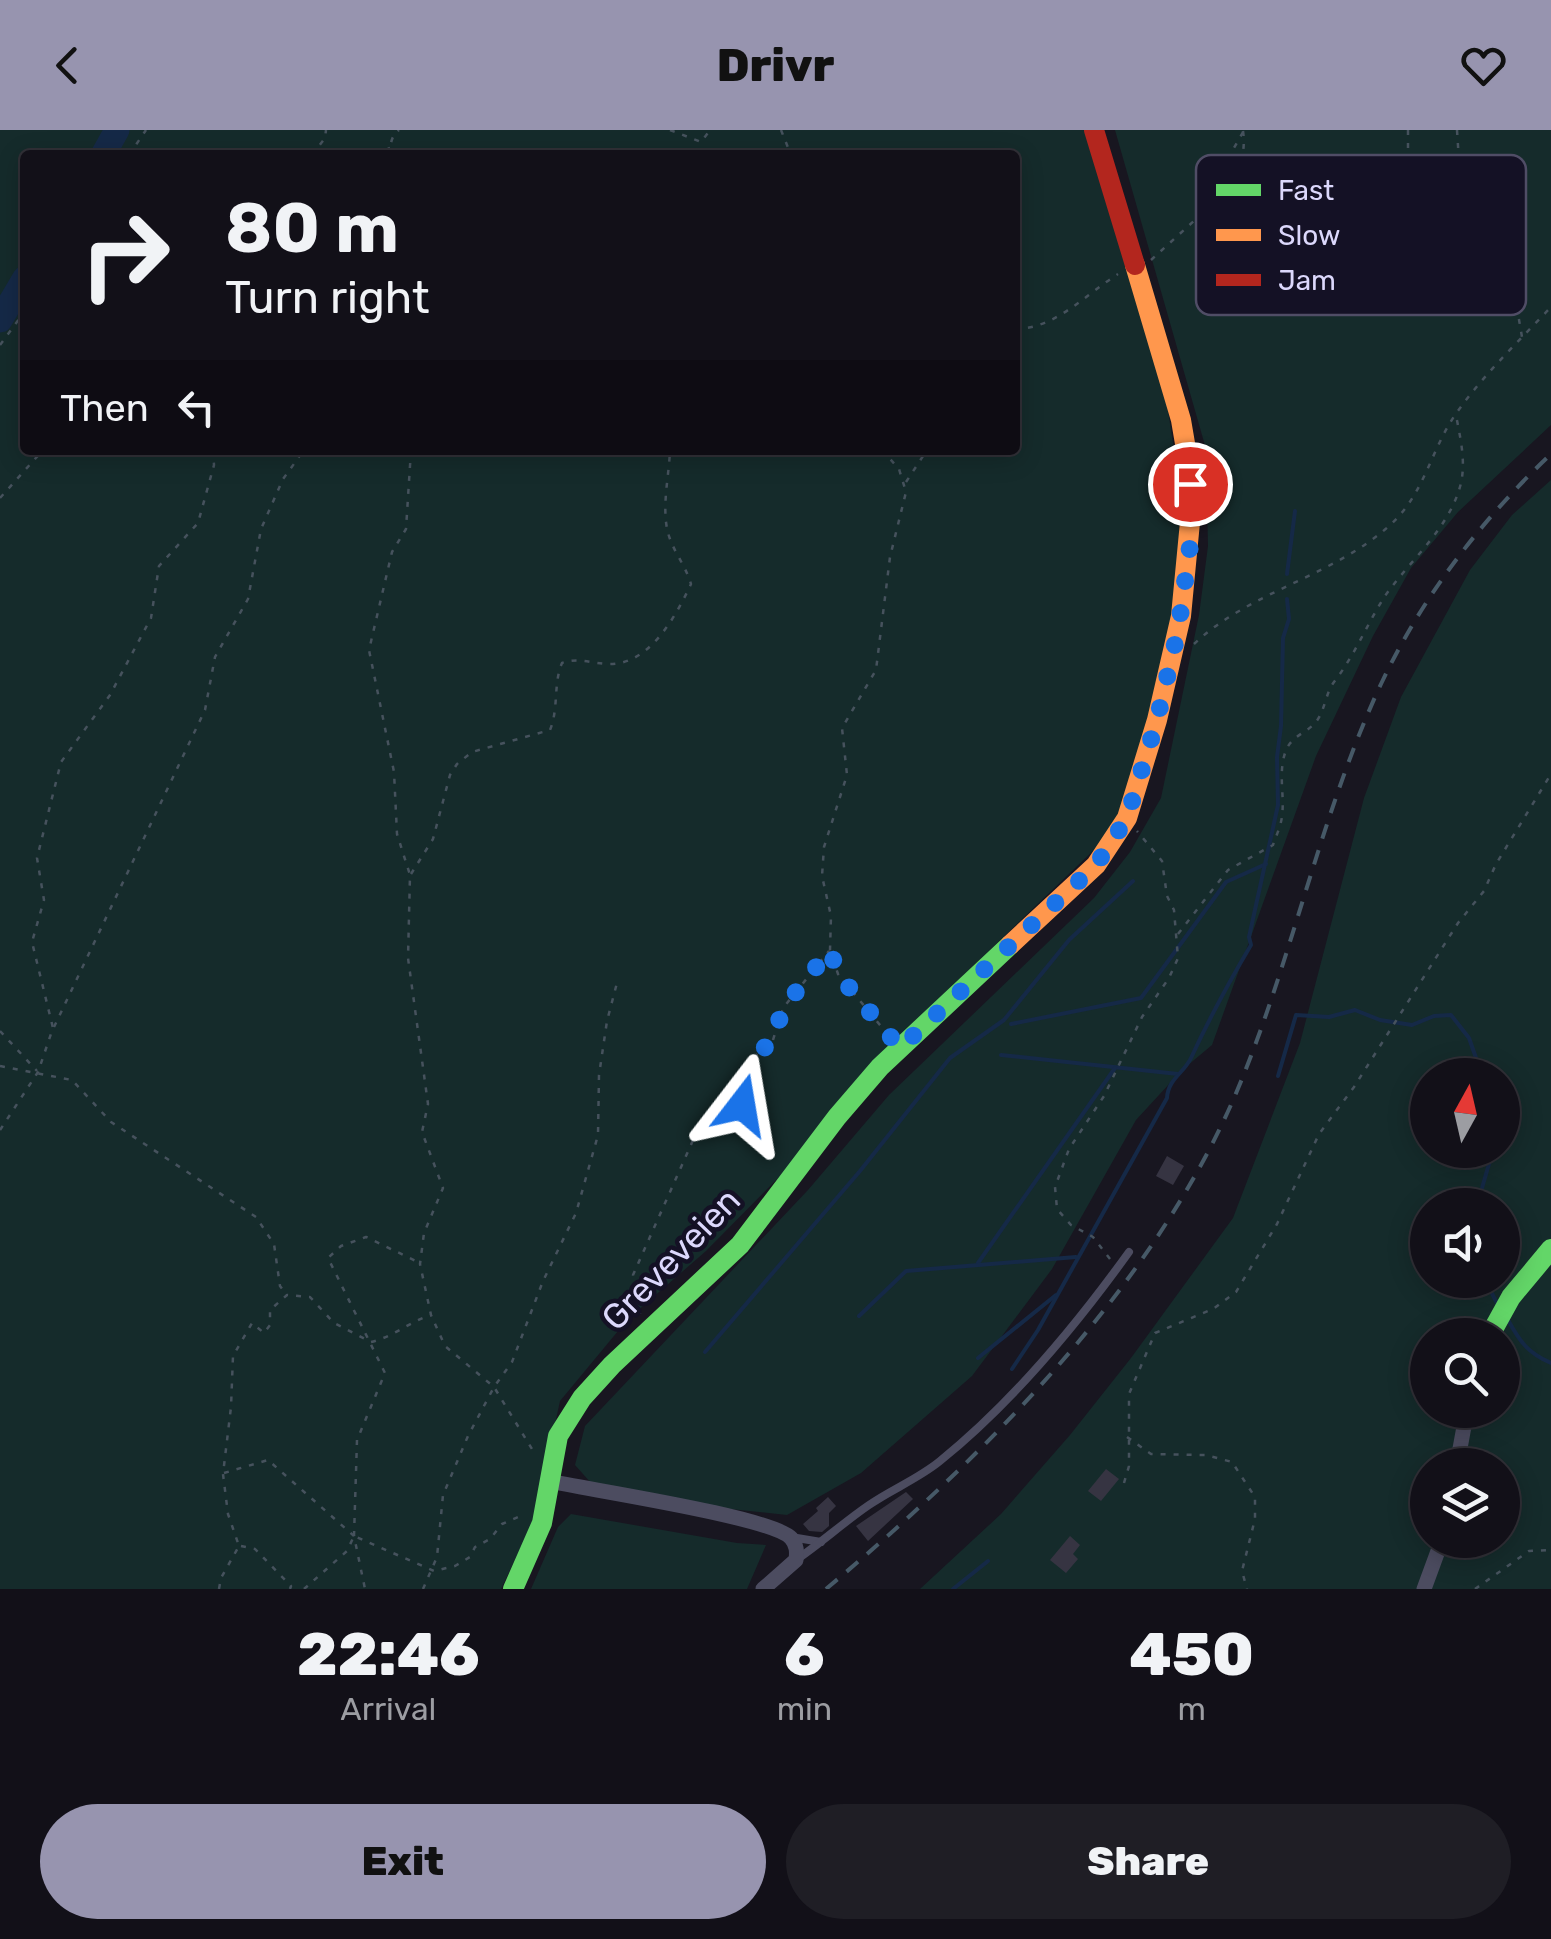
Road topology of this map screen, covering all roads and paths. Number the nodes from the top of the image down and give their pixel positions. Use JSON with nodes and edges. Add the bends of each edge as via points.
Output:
{"nodes":[{"id":1,"x":399,"y":130,"type":"edge"},
{"id":2,"x":670,"y":130,"type":"edge"},
{"id":3,"x":710,"y":130,"type":"edge"},
{"id":4,"x":1094,"y":130,"type":"edge"},
{"id":5,"x":1408,"y":130,"type":"edge"},
{"id":6,"x":1457,"y":130,"type":"edge"},
{"id":7,"x":1243,"y":131,"type":"edge"},
{"id":8,"x":701,"y":142,"type":"junction"},
{"id":9,"x":390,"y":148,"type":"joint"},
{"id":10,"x":385,"y":150,"type":"edge"},
{"id":11,"x":699,"y":150,"type":"edge"},
{"id":12,"x":1230,"y":155,"type":"edge"},
{"id":13,"x":1410,"y":155,"type":"edge"},
{"id":14,"x":1457,"y":155,"type":"edge"},
{"id":15,"x":1196,"y":218,"type":"edge"},
{"id":16,"x":1137,"y":267,"type":"junction"},
{"id":17,"x":1551,"y":307,"type":"edge"},
{"id":18,"x":1519,"y":315,"type":"edge"},
{"id":19,"x":20,"y":318,"type":"edge"},
{"id":20,"x":1020,"y":329,"type":"edge"},
{"id":21,"x":1522,"y":337,"type":"junction"},
{"id":22,"x":0,"y":345,"type":"edge"},
{"id":23,"x":1456,"y":414,"type":"junction"},
{"id":24,"x":39,"y":455,"type":"edge"},
{"id":25,"x":213,"y":455,"type":"edge"},
{"id":26,"x":300,"y":455,"type":"edge"},
{"id":27,"x":410,"y":455,"type":"edge"},
{"id":28,"x":670,"y":455,"type":"edge"},
{"id":29,"x":887,"y":455,"type":"edge"},
{"id":30,"x":924,"y":455,"type":"edge"},
{"id":31,"x":905,"y":484,"type":"junction"},
{"id":32,"x":0,"y":498,"type":"edge"},
{"id":33,"x":1173,"y":658,"type":"junction"},
{"id":34,"x":1551,"y":774,"type":"edge"},
{"id":35,"x":1127,"y":818,"type":"junction"},
{"id":36,"x":410,"y":875,"type":"junction"},
{"id":37,"x":1178,"y":934,"type":"junction"},
{"id":38,"x":830,"y":950,"type":"junction"},
{"id":39,"x":618,"y":980,"type":"dead end"},
{"id":40,"x":54,"y":1028,"type":"junction"},
{"id":41,"x":0,"y":1031,"type":"edge"},
{"id":42,"x":900,"y":1048,"type":"junction"},
{"id":43,"x":0,"y":1066,"type":"edge"},
{"id":44,"x":38,"y":1072,"type":"junction"},
{"id":45,"x":0,"y":1130,"type":"edge"},
{"id":46,"x":1551,"y":1248,"type":"edge"},
{"id":47,"x":1129,"y":1252,"type":"dead end"},
{"id":48,"x":420,"y":1264,"type":"junction"},
{"id":49,"x":1120,"y":1266,"type":"junction"},
{"id":50,"x":288,"y":1295,"type":"junction"},
{"id":51,"x":432,"y":1315,"type":"junction"},
{"id":52,"x":1500,"y":1318,"type":"edge"},
{"id":53,"x":644,"y":1335,"type":"junction"},
{"id":54,"x":371,"y":1342,"type":"junction"},
{"id":55,"x":494,"y":1387,"type":"junction"},
{"id":56,"x":1127,"y":1438,"type":"junction"},
{"id":57,"x":535,"y":1455,"type":"dead end"},
{"id":58,"x":223,"y":1474,"type":"junction"},
{"id":59,"x":549,"y":1481,"type":"junction"},
{"id":60,"x":1124,"y":1483,"type":"dead end"},
{"id":61,"x":545,"y":1510,"type":"junction"},
{"id":62,"x":354,"y":1536,"type":"junction"},
{"id":63,"x":790,"y":1536,"type":"junction"},
{"id":64,"x":821,"y":1542,"type":"junction"},
{"id":65,"x":239,"y":1546,"type":"junction"},
{"id":66,"x":1551,"y":1550,"type":"edge"},
{"id":67,"x":1435,"y":1558,"type":"edge"},
{"id":68,"x":796,"y":1560,"type":"junction"},
{"id":69,"x":434,"y":1571,"type":"junction"},
{"id":70,"x":219,"y":1589,"type":"edge"},
{"id":71,"x":290,"y":1589,"type":"edge"},
{"id":72,"x":304,"y":1589,"type":"edge"},
{"id":73,"x":365,"y":1589,"type":"edge"},
{"id":74,"x":423,"y":1589,"type":"edge"},
{"id":75,"x":513,"y":1589,"type":"edge"},
{"id":76,"x":762,"y":1589,"type":"edge"},
{"id":77,"x":1247,"y":1589,"type":"edge"},
{"id":78,"x":1424,"y":1589,"type":"edge"},
{"id":79,"x":1474,"y":1589,"type":"edge"}],
"edges":[{"from":1,"to":9,"type":"path"},
{"from":2,"to":8,"type":"path"},
{"from":3,"to":8,"type":"path"},
{"from":4,"to":16,"type":"street","name":"Greveveien"},
{"from":5,"to":13,"type":"path"},
{"from":6,"to":14,"type":"path"},
{"from":7,"to":12,"type":"path"},
{"from":8,"to":11,"type":"path"},
{"from":9,"to":10,"type":"path"},
{"from":15,"to":16,"type":"path"},
{"from":16,"to":20,"type":"path","via":[[1085,295],[1053,322]]},
{"from":16,"to":33,"type":"street","name":"Greveveien","via":[[1189,467],[1190,546]]},
{"from":17,"to":21,"type":"path"},
{"from":18,"to":21,"type":"path"},
{"from":19,"to":22,"type":"path"},
{"from":21,"to":23,"type":"path"},
{"from":23,"to":33,"type":"path","via":[[1412,500],[1392,524],[1230,616]]},
{"from":23,"to":37,"type":"path","via":[[1463,456],[1454,502],[1382,602],[1328,690],[1317,722],[1286,751],[1273,845],[1228,870]]},
{"from":24,"to":32,"type":"path"},
{"from":25,"to":40,"type":"path","via":[[198,524],[159,566],[151,618],[110,694],[62,762],[38,858],[44,900],[32,942]]},
{"from":26,"to":40,"type":"path","via":[[261,529],[248,599],[215,657],[205,710]]},
{"from":27,"to":36,"type":"path","via":[[406,529],[392,552],[368,650],[394,772],[397,834]]},
{"from":28,"to":36,"type":"path","via":[[666,520],[691,584],[683,600],[649,649],[614,664],[562,663],[550,730],[472,752],[457,764],[433,839]]},
{"from":29,"to":31,"type":"path"},
{"from":30,"to":31,"type":"path"},
{"from":31,"to":38,"type":"path","via":[[876,670],[842,728],[847,776],[823,862]]},
{"from":33,"to":35,"type":"street","name":"Greveveien"},
{"from":34,"to":56,"type":"path","via":[[1484,891],[1319,1134],[1236,1292],[1154,1333],[1129,1394]]},
{"from":35,"to":37,"type":"path","via":[[1162,862]]},
{"from":35,"to":42,"type":"street","name":"Greveveien","via":[[1096,865]]},
{"from":36,"to":48,"type":"path","via":[[408,958],[428,1104],[422,1132],[442,1188]]},
{"from":37,"to":49,"type":"path","via":[[1169,978],[1058,1175],[1057,1208]]},
{"from":38,"to":42,"type":"path","via":[[838,974]]},
{"from":38,"to":53,"type":"path","via":[[783,1008],[773,1040],[750,1061],[738,1112],[694,1138],[633,1275]]},
{"from":39,"to":55,"type":"path","via":[[600,1075],[598,1135],[576,1213],[512,1362]]},
{"from":40,"to":44,"type":"path"},
{"from":41,"to":44,"type":"path"},
{"from":42,"to":53,"type":"street","name":"Greveveien","via":[[837,1117],[740,1245]]},
{"from":43,"to":44,"type":"path"},
{"from":44,"to":45,"type":"path"},
{"from":44,"to":50,"type":"path","via":[[72,1080],[112,1122],[256,1217],[274,1244],[280,1286]]},
{"from":46,"to":52,"type":"street"},
{"from":47,"to":49,"type":"lane"},
{"from":48,"to":51,"type":"path"},
{"from":48,"to":54,"type":"path","via":[[366,1237],[328,1258]]},
{"from":49,"to":64,"type":"lane","via":[[959,1446]]},
{"from":50,"to":54,"type":"path","via":[[310,1298],[334,1323]]},
{"from":50,"to":58,"type":"path","via":[[270,1310],[264,1332],[252,1323],[233,1356]]},
{"from":51,"to":54,"type":"path"},
{"from":51,"to":55,"type":"path","via":[[445,1346]]},
{"from":53,"to":59,"type":"street","name":"Greveveien","via":[[565,1422]]},
{"from":54,"to":62,"type":"path","via":[[385,1373],[357,1440]]},
{"from":55,"to":57,"type":"path"},
{"from":55,"to":69,"type":"path","via":[[443,1495]]},
{"from":56,"to":60,"type":"path"},
{"from":56,"to":77,"type":"path","via":[[1151,1454],[1232,1462],[1255,1497],[1242,1571]]},
{"from":58,"to":62,"type":"path","via":[[268,1460]]},
{"from":58,"to":65,"type":"path"},
{"from":59,"to":61,"type":"street","name":"Greveveien"},
{"from":59,"to":63,"type":"street"},
{"from":61,"to":69,"type":"path","via":[[502,1524],[470,1557]]},
{"from":61,"to":75,"type":"street","name":"Greveveien"},
{"from":62,"to":69,"type":"path"},
{"from":62,"to":72,"type":"path","via":[[347,1551]]},
{"from":62,"to":73,"type":"path"},
{"from":63,"to":64,"type":"lane"},
{"from":63,"to":68,"type":"street"},
{"from":64,"to":68,"type":"lane"},
{"from":65,"to":70,"type":"path"},
{"from":65,"to":71,"type":"path","via":[[255,1549]]},
{"from":66,"to":79,"type":"path","via":[[1529,1551]]},
{"from":67,"to":78,"type":"street"},
{"from":68,"to":76,"type":"street"},
{"from":69,"to":74,"type":"path"}]}
